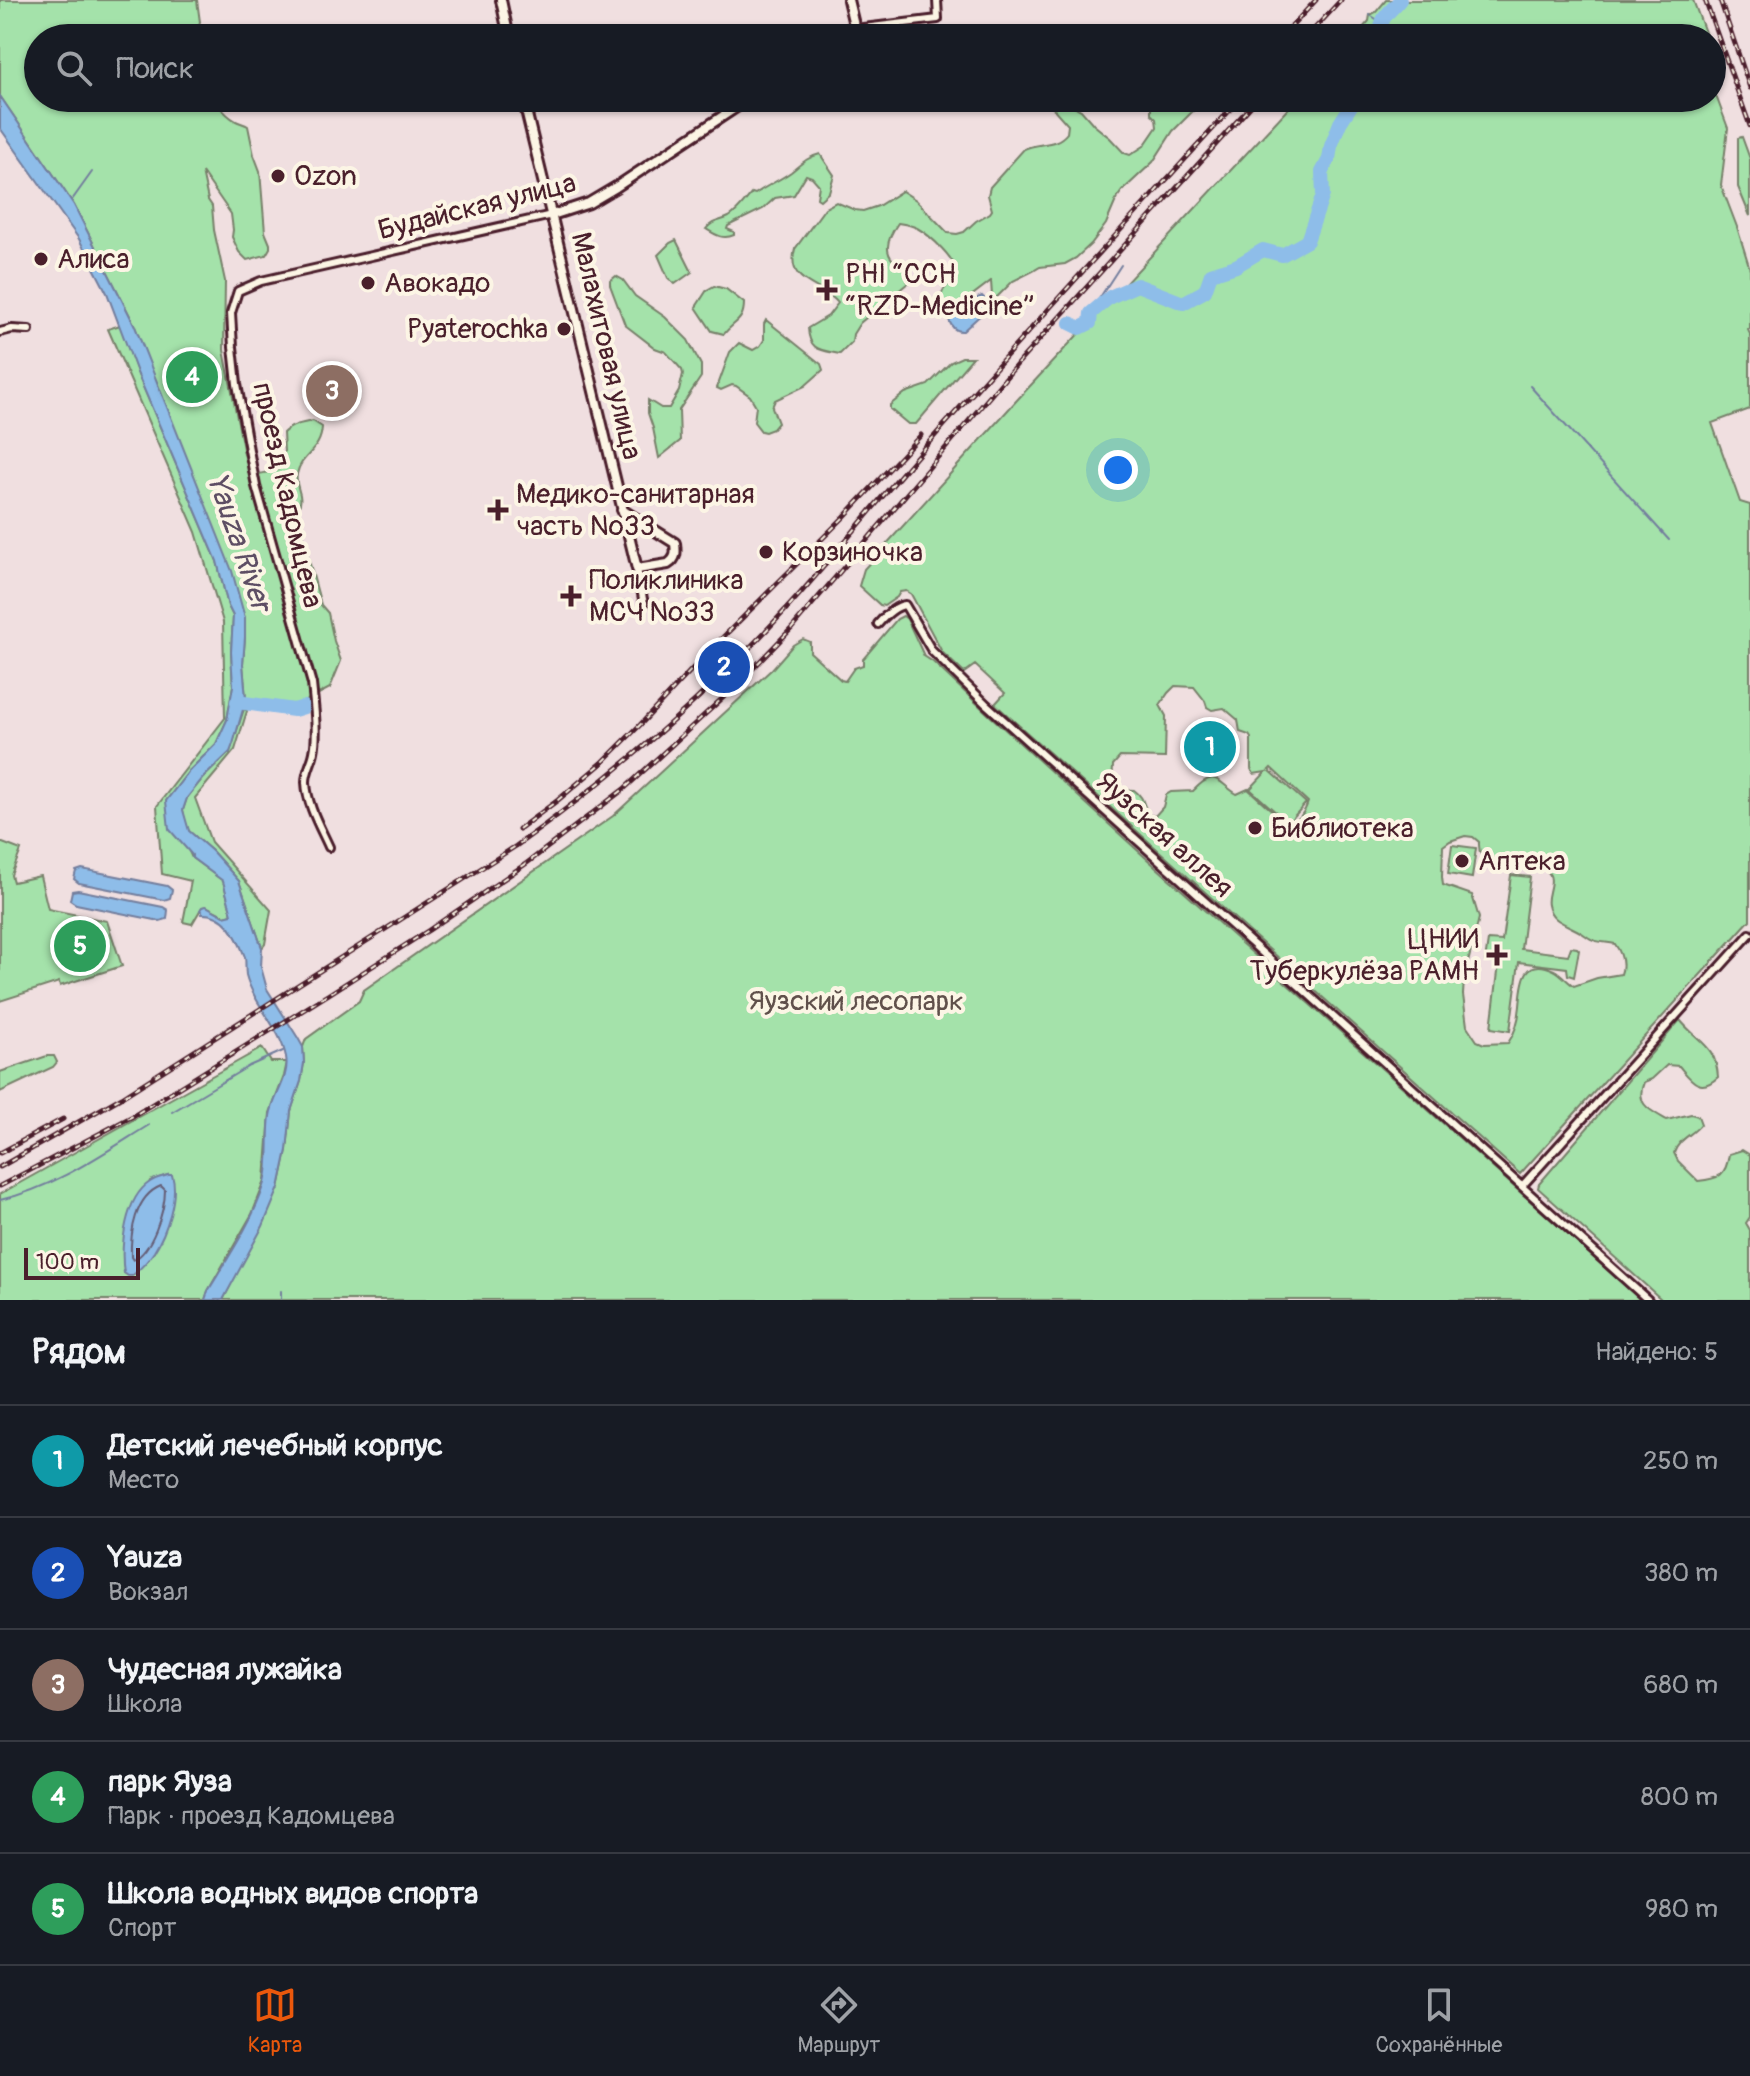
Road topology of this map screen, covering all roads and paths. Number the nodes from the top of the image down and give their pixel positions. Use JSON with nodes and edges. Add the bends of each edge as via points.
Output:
{"nodes":[{"id":1,"x":501,"y":0,"type":"edge"},
{"id":2,"x":848,"y":0,"type":"edge"},
{"id":3,"x":937,"y":0,"type":"edge"},
{"id":4,"x":506,"y":24,"type":"edge"},
{"id":5,"x":854,"y":24,"type":"edge"},
{"id":6,"x":896,"y":24,"type":"edge"},
{"id":7,"x":526,"y":112,"type":"edge"},
{"id":8,"x":729,"y":112,"type":"edge"},
{"id":9,"x":552,"y":215,"type":"junction"},
{"id":10,"x":238,"y":291,"type":"joint"},
{"id":11,"x":29,"y":330,"type":"dead end"},
{"id":12,"x":0,"y":332,"type":"edge"},
{"id":13,"x":622,"y":510,"type":"junction"},
{"id":14,"x":637,"y":569,"type":"junction"},
{"id":15,"x":644,"y":604,"type":"dead end"},
{"id":16,"x":878,"y":624,"type":"dead end"},
{"id":17,"x":329,"y":847,"type":"dead end"},
{"id":18,"x":1750,"y":934,"type":"edge"},
{"id":19,"x":1522,"y":1186,"type":"junction"},
{"id":20,"x":1648,"y":1300,"type":"edge"}],
"edges":[{"from":1,"to":4,"type":"street"},
{"from":2,"to":5,"type":"street"},
{"from":3,"to":6,"type":"street","via":[[938,19]]},
{"from":7,"to":9,"type":"street","name":"Малахитовая улица"},
{"from":8,"to":9,"type":"street","name":"Будайская улица","via":[[589,203]]},
{"from":9,"to":10,"type":"street","name":"Будайская улица","via":[[261,281]]},
{"from":9,"to":13,"type":"street","name":"Малахитовая улица"},
{"from":10,"to":17,"type":"street","name":"проезд Кадомцева","via":[[231,313],[237,384],[256,486],[312,684],[314,752],[306,783]]},
{"from":11,"to":12,"type":"street"},
{"from":13,"to":14,"type":"street","name":"Малахитовая улица"},
{"from":13,"to":14,"type":"street","via":[[675,543],[673,561]]},
{"from":14,"to":15,"type":"street","name":"Малахитовая улица"},
{"from":16,"to":19,"type":"street","name":"Яузская аллея","via":[[901,605],[908,608],[932,651],[986,704]]},
{"from":18,"to":19,"type":"street"},
{"from":19,"to":20,"type":"street","name":"Яузская аллея"}]}
